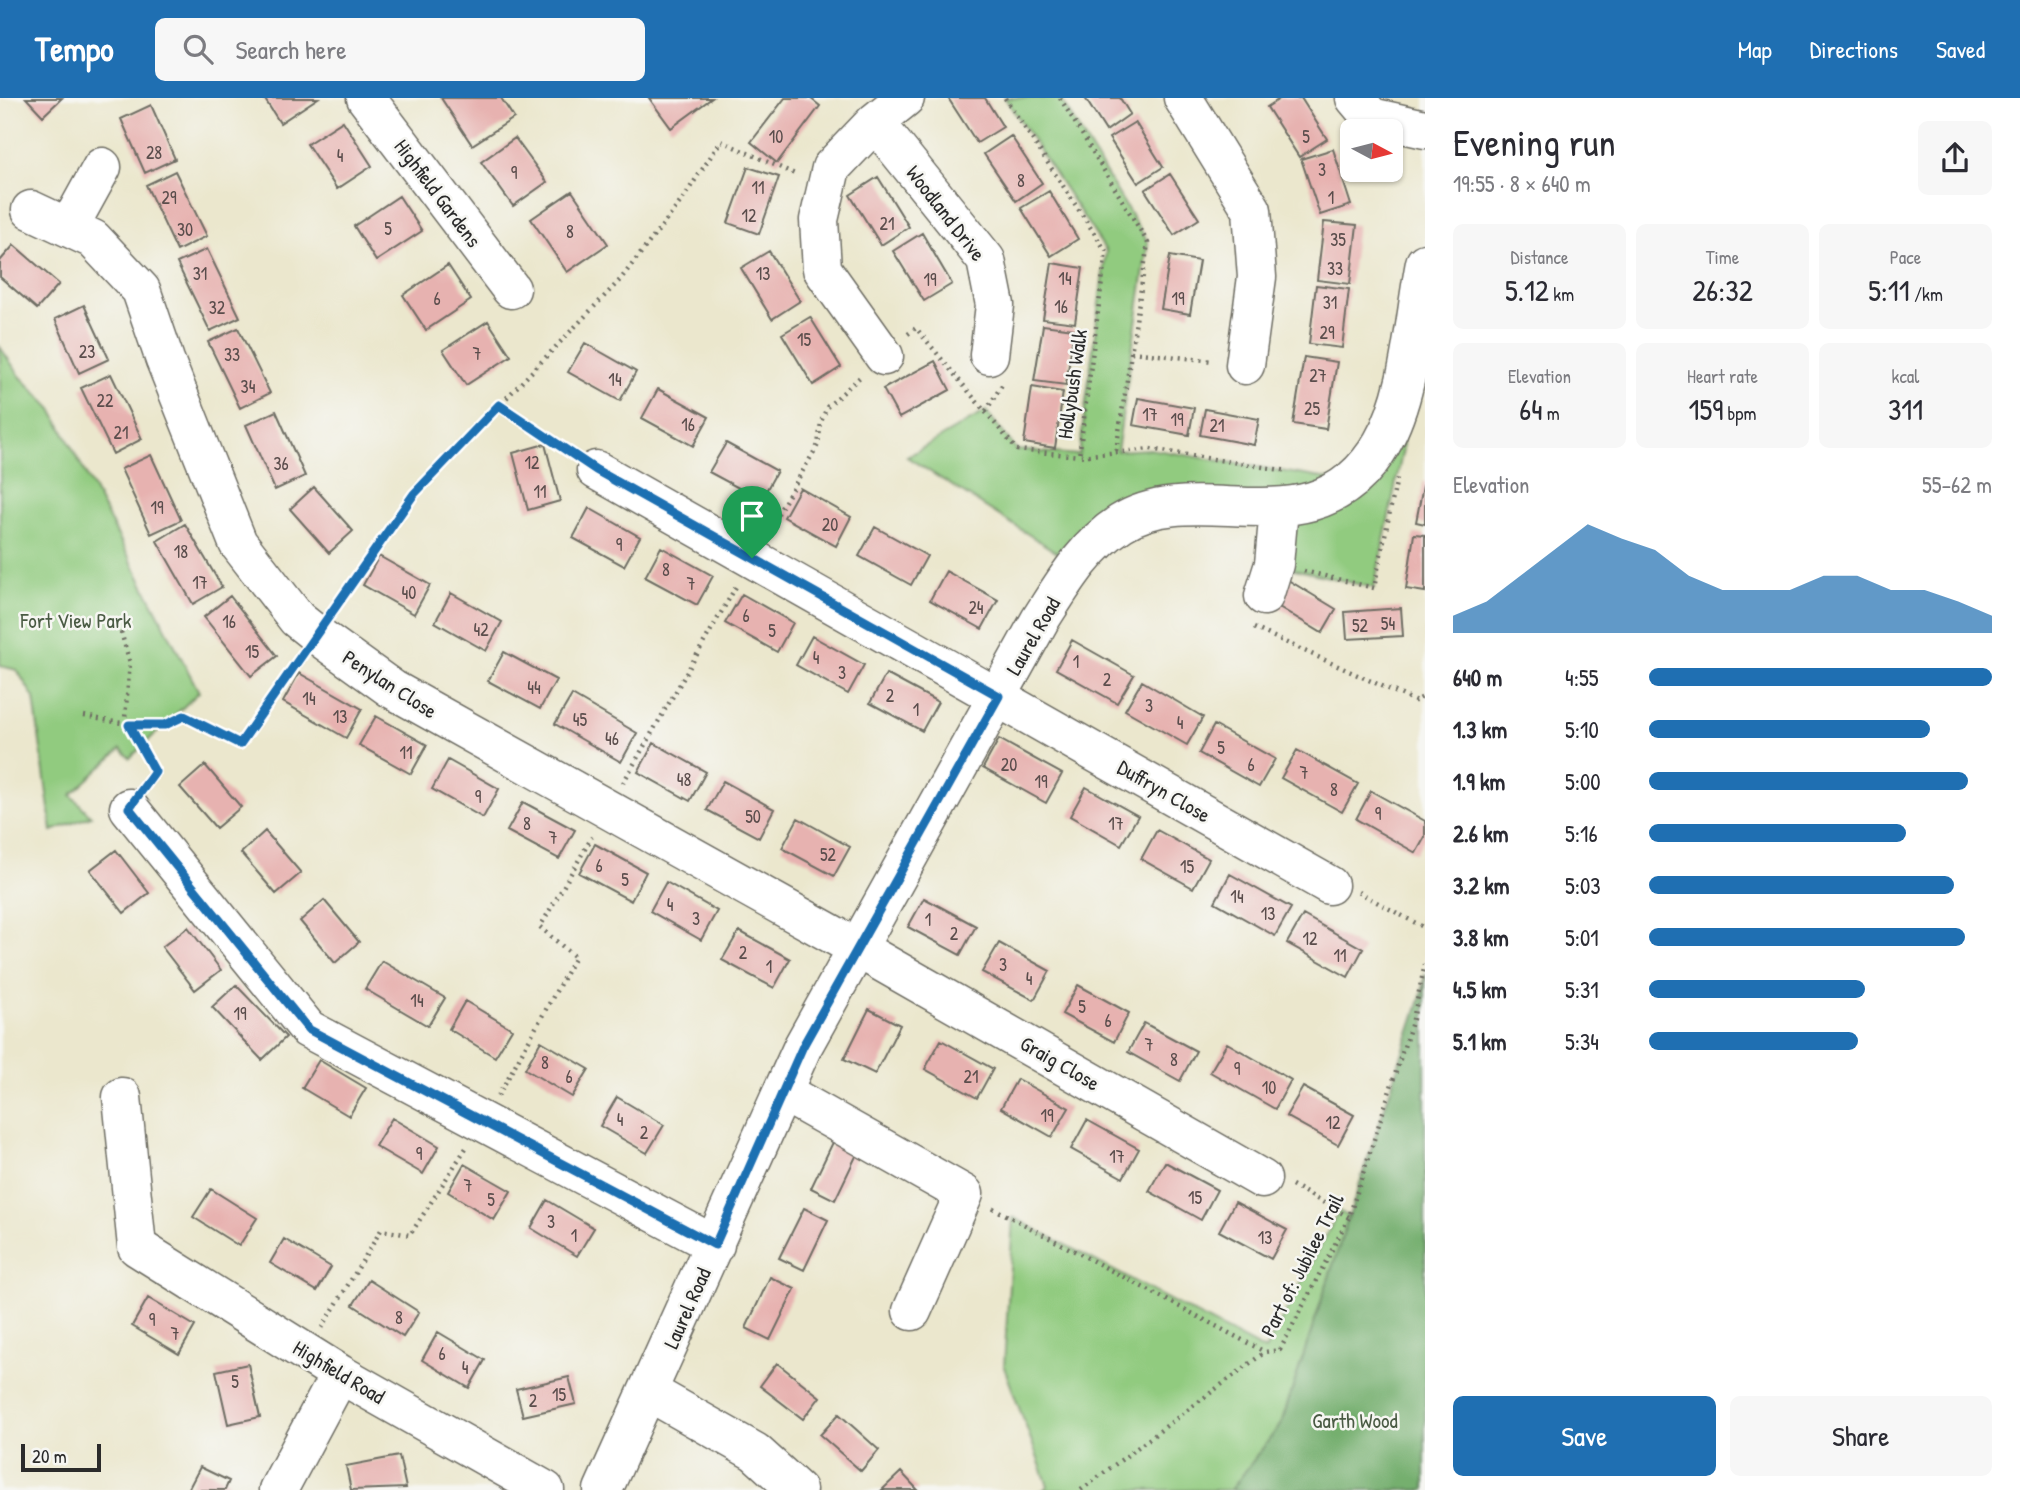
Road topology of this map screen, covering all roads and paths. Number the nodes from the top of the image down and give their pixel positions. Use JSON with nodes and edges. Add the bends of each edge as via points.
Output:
{"nodes":[{"id":1,"x":366,"y":98,"type":"edge"},
{"id":2,"x":905,"y":98,"type":"edge"},
{"id":3,"x":1005,"y":98,"type":"edge"},
{"id":4,"x":1060,"y":98,"type":"edge"},
{"id":5,"x":1183,"y":98,"type":"edge"},
{"id":6,"x":1355,"y":98,"type":"edge"},
{"id":7,"x":875,"y":122,"type":"junction"},
{"id":8,"x":1425,"y":129,"type":"edge"},
{"id":9,"x":102,"y":167,"type":"dead end"},
{"id":10,"x":827,"y":188,"type":"junction"},
{"id":11,"x":31,"y":210,"type":"dead end"},
{"id":12,"x":69,"y":226,"type":"junction"},
{"id":13,"x":1425,"y":263,"type":"edge"},
{"id":14,"x":511,"y":289,"type":"dead end"},
{"id":15,"x":1131,"y":352,"type":"junction"},
{"id":16,"x":989,"y":355,"type":"dead end"},
{"id":17,"x":884,"y":356,"type":"junction"},
{"id":18,"x":1245,"y":365,"type":"joint"},
{"id":19,"x":499,"y":405,"type":"junction"},
{"id":20,"x":1116,"y":451,"type":"junction"},
{"id":21,"x":1079,"y":456,"type":"junction"},
{"id":22,"x":596,"y":470,"type":"joint"},
{"id":23,"x":1293,"y":472,"type":"dead end"},
{"id":24,"x":1398,"y":474,"type":"dead end"},
{"id":25,"x":1279,"y":509,"type":"junction"},
{"id":26,"x":752,"y":558,"type":"junction"},
{"id":27,"x":1269,"y":580,"type":"junction"},
{"id":28,"x":121,"y":632,"type":"dead end"},
{"id":29,"x":317,"y":635,"type":"junction"},
{"id":30,"x":999,"y":696,"type":"junction"},
{"id":31,"x":1425,"y":696,"type":"edge"},
{"id":32,"x":84,"y":716,"type":"dead end"},
{"id":33,"x":129,"y":725,"type":"junction"},
{"id":34,"x":129,"y":808,"type":"joint"},
{"id":35,"x":608,"y":809,"type":"junction"},
{"id":36,"x":1329,"y":885,"type":"joint"},
{"id":37,"x":1425,"y":928,"type":"edge"},
{"id":38,"x":857,"y":948,"type":"junction"},
{"id":39,"x":1425,"y":964,"type":"edge"},
{"id":40,"x":783,"y":1092,"type":"junction"},
{"id":41,"x":122,"y":1097,"type":"dead end"},
{"id":42,"x":483,"y":1122,"type":"junction"},
{"id":43,"x":1261,"y":1178,"type":"joint"},
{"id":44,"x":964,"y":1194,"type":"junction"},
{"id":45,"x":1349,"y":1217,"type":"junction"},
{"id":46,"x":715,"y":1245,"type":"junction"},
{"id":47,"x":912,"y":1311,"type":"dead end"},
{"id":48,"x":1265,"y":1352,"type":"junction"},
{"id":49,"x":307,"y":1353,"type":"junction"},
{"id":50,"x":340,"y":1374,"type":"junction"},
{"id":51,"x":649,"y":1391,"type":"junction"},
{"id":52,"x":278,"y":1490,"type":"edge"},
{"id":53,"x":545,"y":1490,"type":"edge"},
{"id":54,"x":603,"y":1490,"type":"edge"},
{"id":55,"x":797,"y":1490,"type":"edge"},
{"id":56,"x":1081,"y":1490,"type":"edge"}],
"edges":[{"from":1,"to":14,"type":"street","name":"Highfield Gardens"},
{"from":2,"to":7,"type":"street"},
{"from":3,"to":21,"type":"path","name":"Hollybush Walk","via":[[1106,251]]},
{"from":4,"to":15,"type":"path","via":[[1148,243]]},
{"from":5,"to":18,"type":"street","via":[[1252,210],[1257,277]]},
{"from":6,"to":8,"type":"street","via":[[1371,117]]},
{"from":7,"to":10,"type":"street","via":[[831,168]]},
{"from":7,"to":16,"type":"street","name":"Woodland Drive","via":[[986,260],[995,305]]},
{"from":9,"to":12,"type":"street"},
{"from":10,"to":17,"type":"street","via":[[819,220],[822,269]]},
{"from":10,"to":19,"type":"path","via":[[721,141],[620,280]]},
{"from":11,"to":12,"type":"street","name":"Penylan Close"},
{"from":12,"to":29,"type":"street","name":"Penylan Close","via":[[93,239],[141,290],[237,543],[297,619]]},
{"from":13,"to":25,"type":"street","name":"Laurel Road","via":[[1400,405],[1382,444],[1352,483]]},
{"from":15,"to":18,"type":"path"},
{"from":15,"to":20,"type":"path"},
{"from":17,"to":21,"type":"path","via":[[916,328],[1017,450]]},
{"from":17,"to":26,"type":"path","via":[[827,407],[818,445]]},
{"from":19,"to":22,"type":"path"},
{"from":19,"to":29,"type":"path","via":[[414,494]]},
{"from":20,"to":21,"type":"path","name":"Hollybush Walk"},
{"from":20,"to":23,"type":"path","name":"Hollybush Walk","via":[[1150,449]]},
{"from":22,"to":26,"type":"street","name":"Duffryn Close"},
{"from":24,"to":27,"type":"path","via":[[1374,588]]},
{"from":25,"to":27,"type":"street"},
{"from":25,"to":30,"type":"street","name":"Laurel Road","via":[[1152,510],[1121,523],[1075,564]]},
{"from":26,"to":30,"type":"street","name":"Duffryn Close"},
{"from":26,"to":35,"type":"path"},
{"from":27,"to":31,"type":"path","via":[[1252,627],[1415,701]]},
{"from":28,"to":33,"type":"path","via":[[130,663],[125,718]]},
{"from":29,"to":33,"type":"path","via":[[240,744],[184,716],[165,725]]},
{"from":29,"to":35,"type":"street","name":"Penylan Close","via":[[392,689]]},
{"from":30,"to":36,"type":"street","name":"Duffryn Close"},
{"from":30,"to":38,"type":"street","name":"Laurel Road"},
{"from":32,"to":33,"type":"path"},
{"from":33,"to":34,"type":"path","via":[[155,772]]},
{"from":34,"to":42,"type":"street","via":[[308,1029]]},
{"from":35,"to":38,"type":"street","name":"Penylan Close"},
{"from":35,"to":42,"type":"path","via":[[540,927],[575,957]]},
{"from":36,"to":37,"type":"path","via":[[1335,879]]},
{"from":38,"to":40,"type":"street","name":"Laurel Road"},
{"from":38,"to":43,"type":"street","name":"Graig Close"},
{"from":39,"to":45,"type":"path","name":"Part of: Jubilee Trail","via":[[1413,1019]]},
{"from":40,"to":44,"type":"street"},
{"from":40,"to":46,"type":"street","name":"Laurel Road"},
{"from":41,"to":49,"type":"street","name":"Highfield Road","via":[[138,1247]]},
{"from":42,"to":46,"type":"street"},
{"from":42,"to":49,"type":"path","via":[[410,1235],[381,1230]]},
{"from":43,"to":45,"type":"path","via":[[1264,1169]]},
{"from":44,"to":47,"type":"street"},
{"from":44,"to":48,"type":"path"},
{"from":45,"to":48,"type":"path","name":"Part of: Jubilee Trail","via":[[1280,1350]]},
{"from":46,"to":51,"type":"street","name":"Laurel Road"},
{"from":48,"to":56,"type":"path","name":"Part of: Jubilee Trail"},
{"from":49,"to":50,"type":"street","name":"Highfield Road"},
{"from":50,"to":52,"type":"street"},
{"from":50,"to":53,"type":"street","name":"Highfield Road"},
{"from":51,"to":54,"type":"street","name":"Laurel Road"},
{"from":51,"to":55,"type":"street","via":[[755,1452]]}]}
